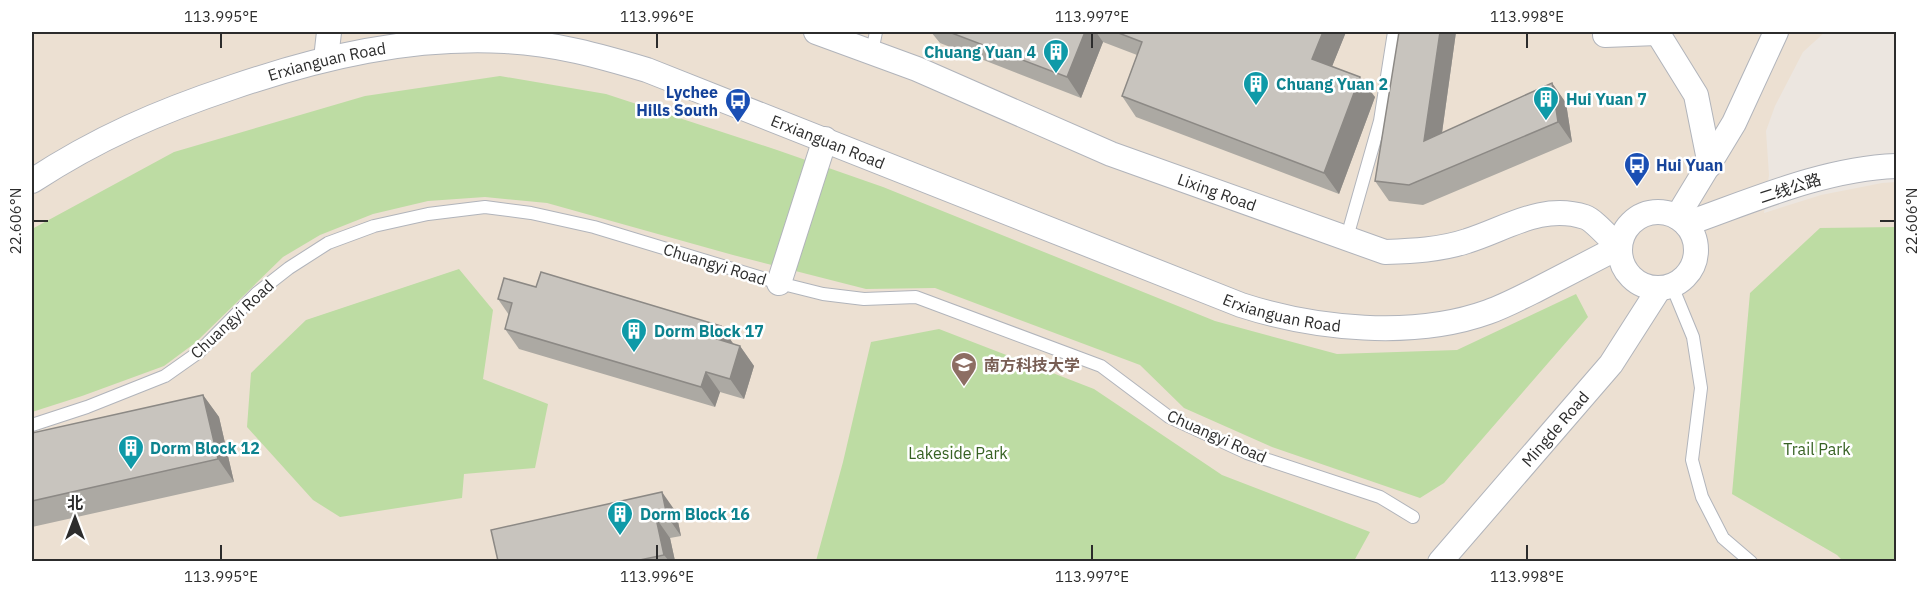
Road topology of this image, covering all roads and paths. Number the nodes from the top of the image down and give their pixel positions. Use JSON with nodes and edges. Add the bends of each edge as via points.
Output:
{"nodes":[{"id":1,"x":329,"y":32,"type":"edge"},
{"id":2,"x":816,"y":32,"type":"edge"},
{"id":3,"x":1394,"y":32,"type":"edge"},
{"id":4,"x":1657,"y":32,"type":"edge"},
{"id":5,"x":1776,"y":32,"type":"edge"},
{"id":6,"x":1605,"y":35,"type":"dead end"},
{"id":7,"x":874,"y":42,"type":"edge"},
{"id":8,"x":326,"y":58,"type":"junction"},
{"id":9,"x":825,"y":139,"type":"junction"},
{"id":10,"x":1710,"y":165,"type":"junction"},
{"id":11,"x":1896,"y":166,"type":"edge"},
{"id":12,"x":32,"y":181,"type":"edge"},
{"id":13,"x":1682,"y":221,"type":"junction"},
{"id":14,"x":1347,"y":237,"type":"junction"},
{"id":15,"x":1619,"y":248,"type":"junction"},
{"id":16,"x":779,"y":283,"type":"junction"},
{"id":17,"x":1666,"y":288,"type":"junction"},
{"id":18,"x":32,"y":425,"type":"edge"},
{"id":19,"x":1413,"y":517,"type":"dead end"},
{"id":20,"x":1440,"y":561,"type":"edge"},
{"id":21,"x":1752,"y":561,"type":"edge"}],
"edges":[{"from":1,"to":8,"type":"street"},
{"from":2,"to":7,"type":"street","name":"Lixing Road"},
{"from":3,"to":14,"type":"lane","via":[[1380,121]]},
{"from":4,"to":6,"type":"street"},
{"from":4,"to":10,"type":"street","via":[[1696,95]]},
{"from":5,"to":10,"type":"street"},
{"from":7,"to":14,"type":"street","name":"Lixing Road","via":[[917,69],[1111,154]]},
{"from":8,"to":9,"type":"street","name":"Erxianguan Road","via":[[448,41],[506,41],[560,47],[647,70]]},
{"from":8,"to":12,"type":"street","name":"Erxianguan Road","via":[[144,119],[67,157]]},
{"from":9,"to":15,"type":"street","name":"Erxianguan Road","via":[[1241,305],[1323,323],[1404,327],[1473,317]]},
{"from":9,"to":16,"type":"street"},
{"from":10,"to":13,"type":"street"},
{"from":11,"to":13,"type":"street","name":"二线公路","via":[[1834,174]]},
{"from":13,"to":15,"type":"street","via":[[1666,213],[1642,216],[1624,232]]},
{"from":13,"to":17,"type":"street","via":[[1693,235],[1696,259],[1683,280]]},
{"from":14,"to":15,"type":"street","name":"Lixing Road","via":[[1385,252],[1418,251],[1465,242],[1549,212],[1587,218]]},
{"from":15,"to":17,"type":"street","via":[[1629,276],[1648,287]]},
{"from":16,"to":18,"type":"lane","name":"Chuangyi Road","via":[[594,227],[531,213],[485,207],[428,214],[374,226],[328,243],[257,293],[199,352],[165,376]]},
{"from":16,"to":19,"type":"lane","name":"Chuangyi Road","via":[[823,294],[916,297],[1101,366],[1169,417],[1247,453],[1380,497]]},
{"from":17,"to":20,"type":"street","name":"Mingde Road","via":[[1611,364]]},
{"from":17,"to":21,"type":"lane","via":[[1693,338],[1701,388],[1692,460],[1702,497],[1723,538]]}]}
